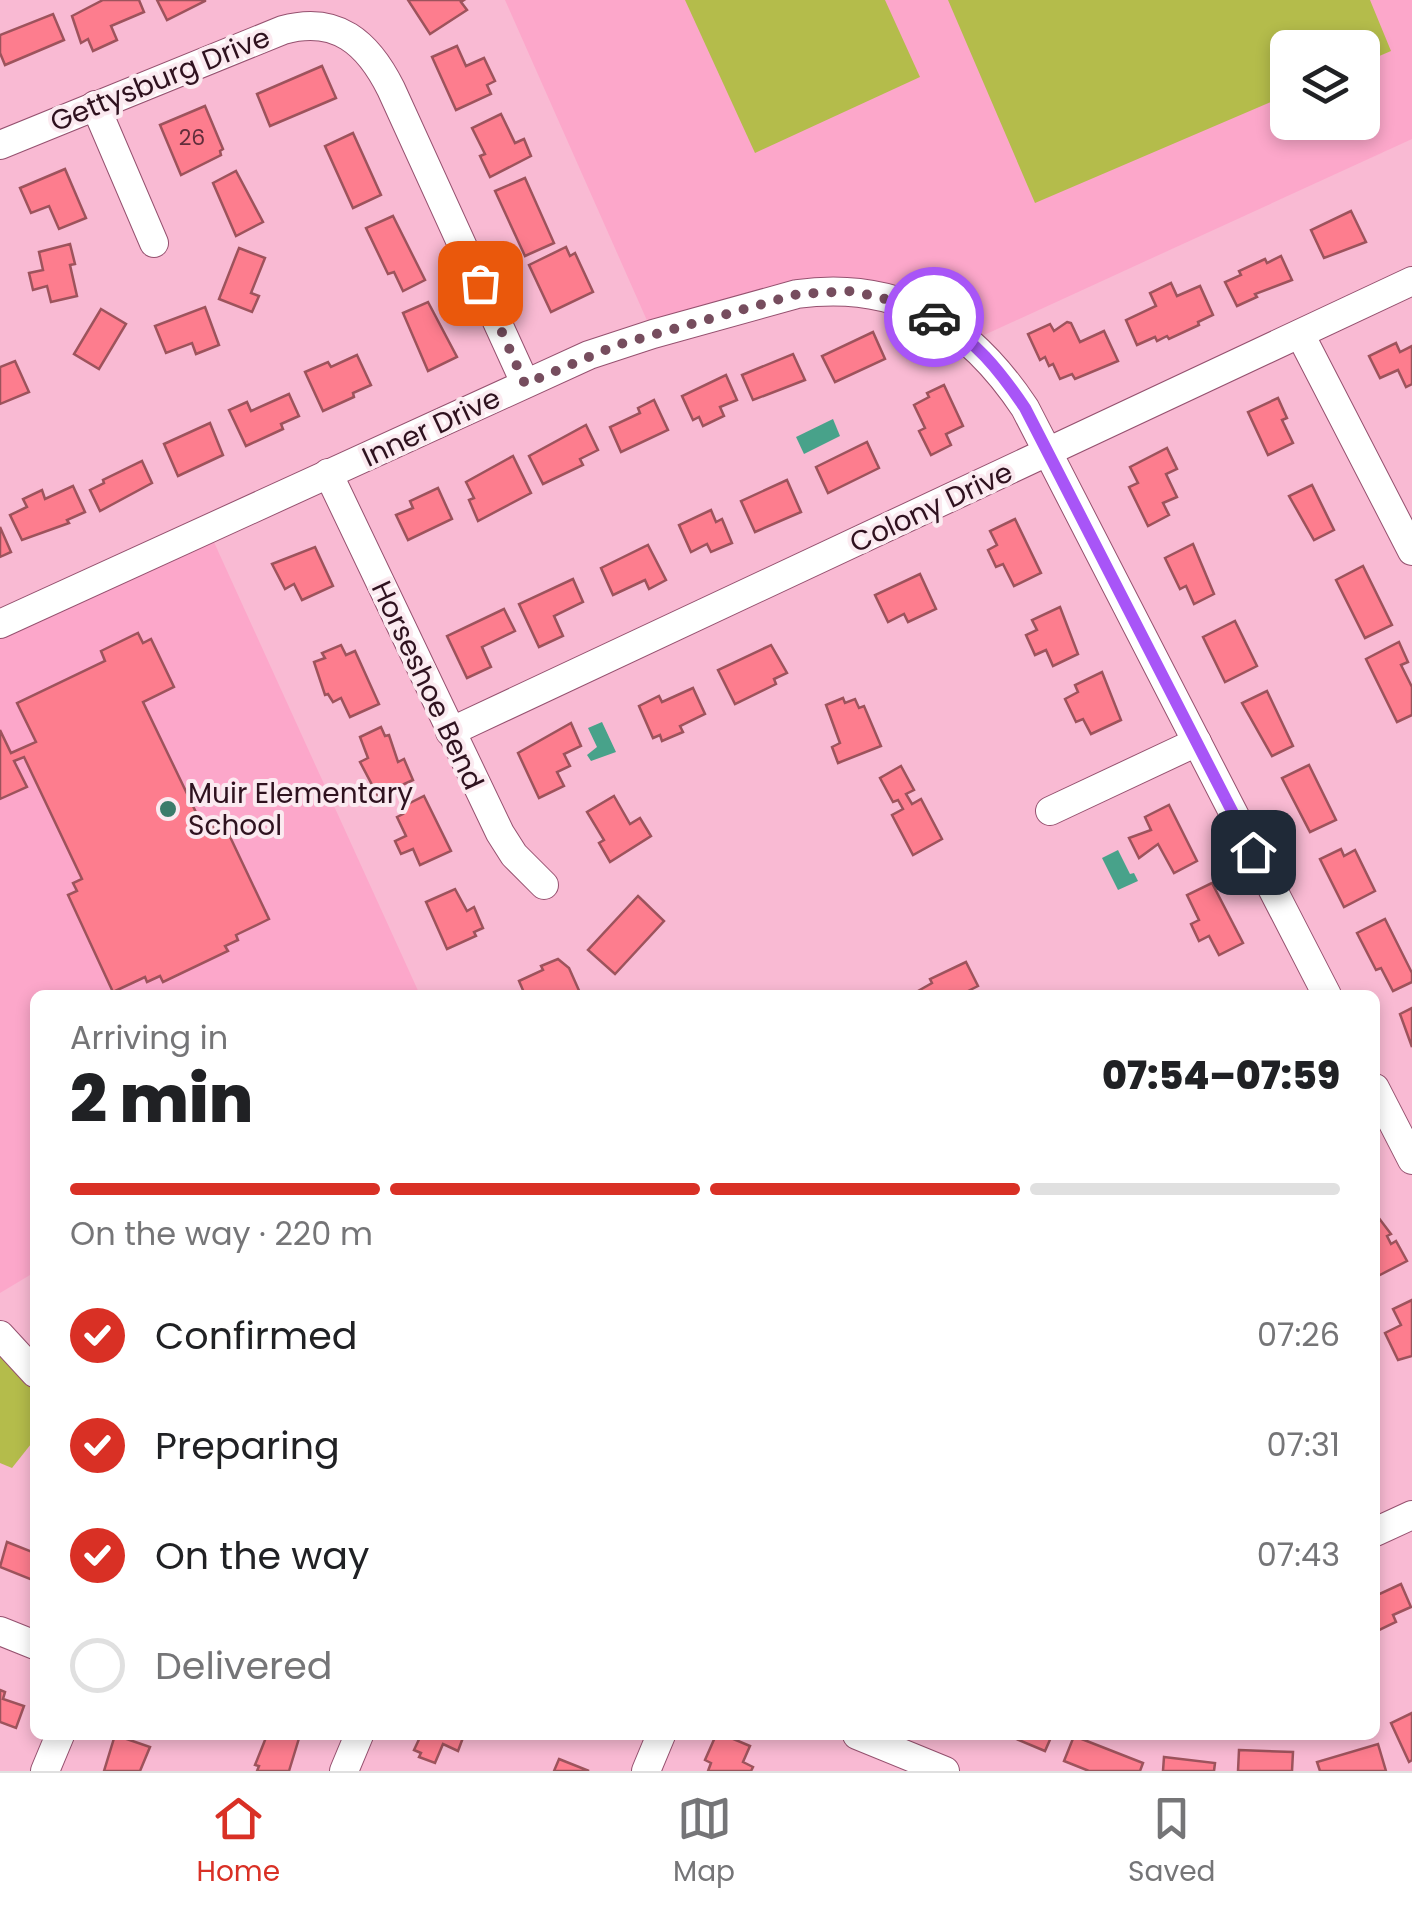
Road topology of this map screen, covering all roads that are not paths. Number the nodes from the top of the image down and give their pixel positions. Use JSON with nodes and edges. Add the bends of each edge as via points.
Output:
{"nodes":[{"id":1,"x":94,"y":105,"type":"junction"},
{"id":2,"x":0,"y":145,"type":"edge"},
{"id":3,"x":154,"y":243,"type":"dead end"},
{"id":4,"x":1412,"y":282,"type":"edge"},
{"id":5,"x":1300,"y":334,"type":"junction"},
{"id":6,"x":525,"y":384,"type":"junction"},
{"id":7,"x":1048,"y":452,"type":"junction"},
{"id":8,"x":328,"y":473,"type":"junction"},
{"id":9,"x":1412,"y":551,"type":"edge"},
{"id":10,"x":0,"y":624,"type":"edge"},
{"id":11,"x":450,"y":732,"type":"junction"},
{"id":12,"x":1197,"y":742,"type":"junction"},
{"id":13,"x":1050,"y":811,"type":"dead end"},
{"id":14,"x":544,"y":885,"type":"dead end"},
{"id":15,"x":1324,"y":990,"type":"edge"},
{"id":16,"x":1380,"y":1098,"type":"edge"},
{"id":17,"x":1412,"y":1160,"type":"edge"},
{"id":18,"x":0,"y":1335,"type":"edge"},
{"id":19,"x":30,"y":1368,"type":"edge"},
{"id":20,"x":1412,"y":1516,"type":"edge"},
{"id":21,"x":1380,"y":1530,"type":"edge"},
{"id":22,"x":0,"y":1631,"type":"edge"},
{"id":23,"x":30,"y":1643,"type":"edge"},
{"id":24,"x":58,"y":1740,"type":"edge"},
{"id":25,"x":358,"y":1740,"type":"edge"},
{"id":26,"x":659,"y":1740,"type":"edge"},
{"id":27,"x":869,"y":1740,"type":"edge"},
{"id":28,"x":46,"y":1771,"type":"edge"},
{"id":29,"x":344,"y":1771,"type":"edge"},
{"id":30,"x":646,"y":1771,"type":"edge"},
{"id":31,"x":945,"y":1771,"type":"edge"}],
"edges":[{"from":1,"to":2,"type":"street","name":"Gettysburg Drive"},
{"from":1,"to":3,"type":"street"},
{"from":1,"to":6,"type":"street","name":"Gettysburg Drive","via":[[283,30],[316,26],[364,46],[386,77]]},
{"from":4,"to":5,"type":"street","name":"Colony Drive"},
{"from":5,"to":7,"type":"street","name":"Colony Drive"},
{"from":5,"to":9,"type":"street"},
{"from":6,"to":7,"type":"street","name":"Inner Drive","via":[[606,349],[710,317],[798,294],[852,291],[914,306],[971,341],[1002,374]]},
{"from":6,"to":8,"type":"street","name":"Inner Drive"},
{"from":7,"to":11,"type":"street","name":"Colony Drive"},
{"from":7,"to":12,"type":"street","name":"Inner Drive"},
{"from":8,"to":10,"type":"street","name":"Inner Drive"},
{"from":8,"to":11,"type":"street","name":"Horseshoe Bend"},
{"from":11,"to":14,"type":"street","name":"Horseshoe Bend","via":[[514,856]]},
{"from":12,"to":13,"type":"street"},
{"from":12,"to":15,"type":"street","name":"Inner Drive"},
{"from":16,"to":17,"type":"street"},
{"from":18,"to":19,"type":"street"},
{"from":20,"to":21,"type":"street"},
{"from":22,"to":23,"type":"street"},
{"from":24,"to":28,"type":"street"},
{"from":25,"to":29,"type":"street"},
{"from":26,"to":30,"type":"street"},
{"from":27,"to":31,"type":"street"}]}
